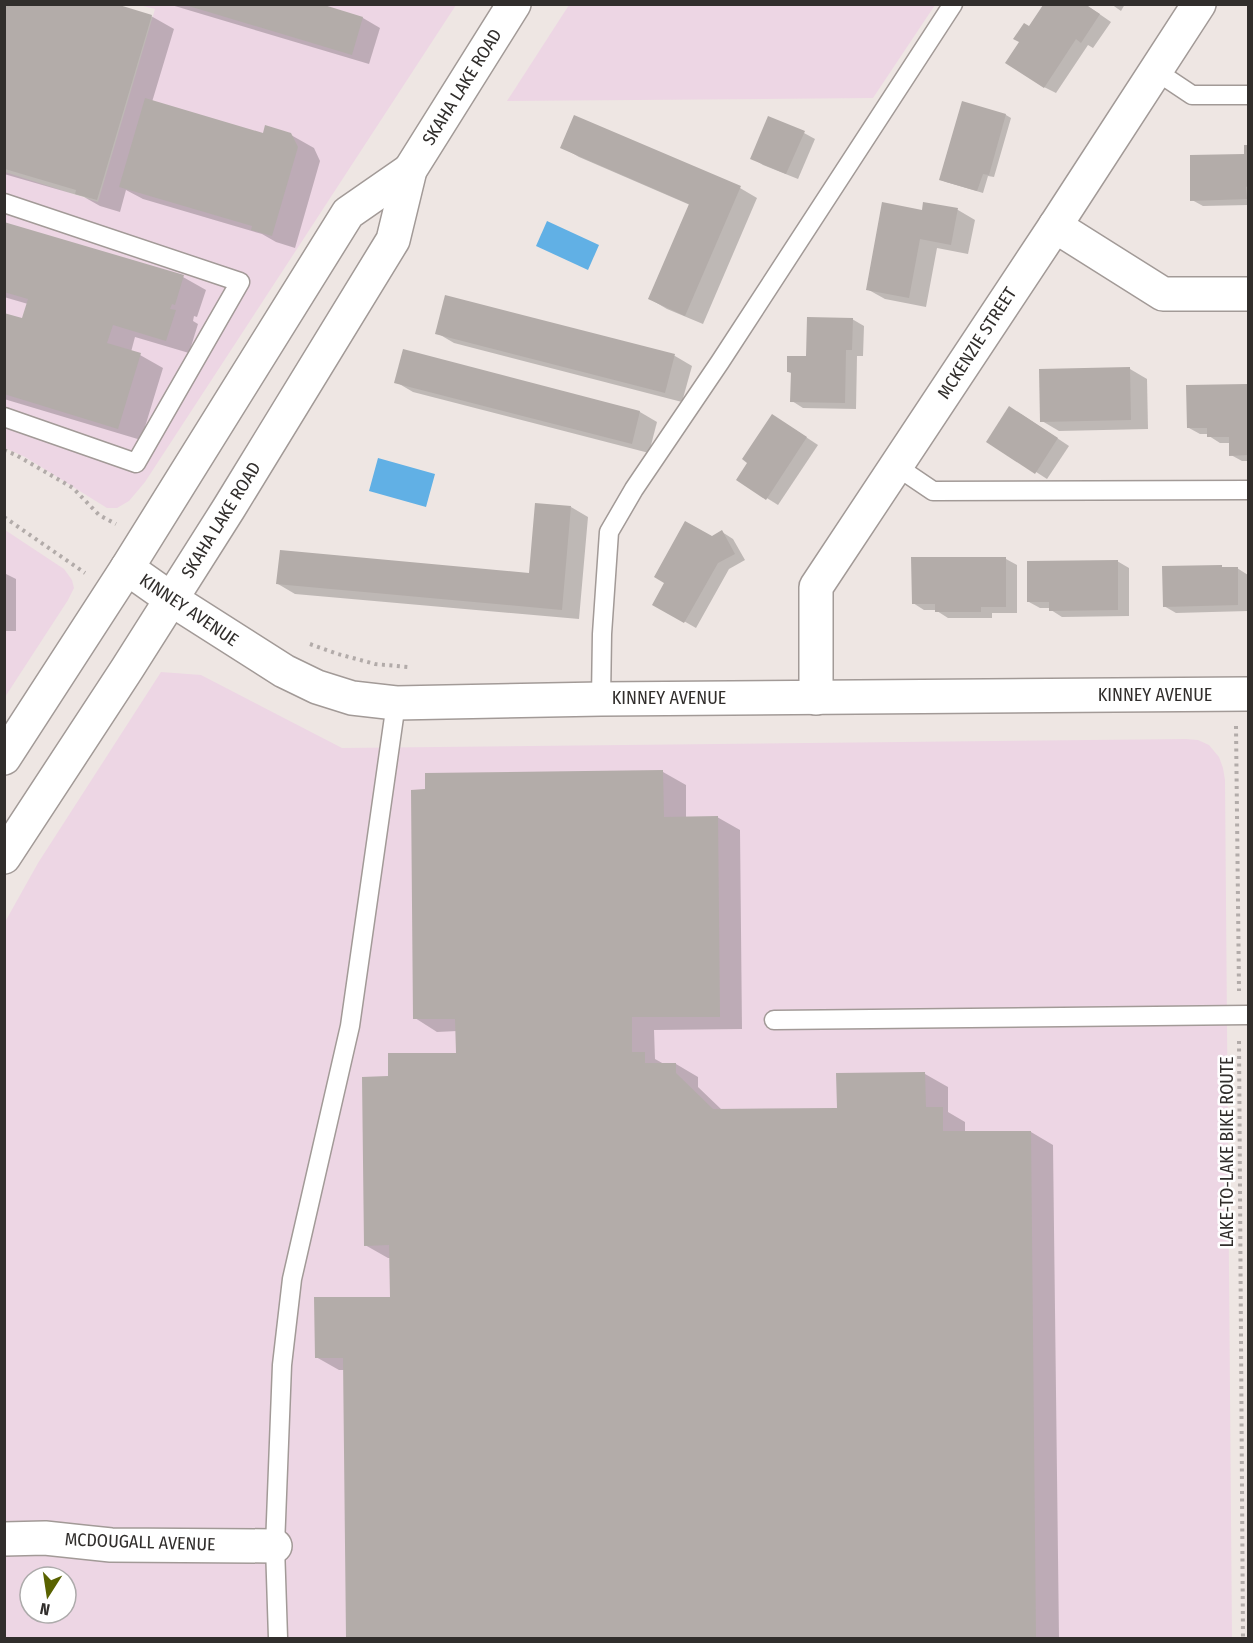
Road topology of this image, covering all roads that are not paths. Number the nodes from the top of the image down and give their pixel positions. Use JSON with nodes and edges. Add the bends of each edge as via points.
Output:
{"nodes":[{"id":1,"x":514,"y":4,"type":"edge"},
{"id":2,"x":953,"y":4,"type":"edge"},
{"id":3,"x":1199,"y":4,"type":"edge"},
{"id":4,"x":1155,"y":71,"type":"junction"},
{"id":5,"x":1248,"y":95,"type":"edge"},
{"id":6,"x":410,"y":170,"type":"junction"},
{"id":7,"x":4,"y":203,"type":"edge"},
{"id":8,"x":1055,"y":226,"type":"junction"},
{"id":9,"x":1248,"y":294,"type":"edge"},
{"id":10,"x":4,"y":417,"type":"edge"},
{"id":11,"x":896,"y":466,"type":"junction"},
{"id":12,"x":1248,"y":490,"type":"edge"},
{"id":13,"x":127,"y":568,"type":"junction"},
{"id":14,"x":171,"y":599,"type":"junction"},
{"id":15,"x":1242,"y":694,"type":"edge"},
{"id":16,"x":816,"y":698,"type":"junction"},
{"id":17,"x":601,"y":699,"type":"junction"},
{"id":18,"x":396,"y":703,"type":"junction"},
{"id":19,"x":4,"y":758,"type":"edge"},
{"id":20,"x":4,"y":857,"type":"edge"},
{"id":21,"x":1244,"y":1015,"type":"edge"},
{"id":22,"x":774,"y":1020,"type":"dead end"},
{"id":23,"x":4,"y":1539,"type":"edge"},
{"id":24,"x":275,"y":1546,"type":"junction"},
{"id":25,"x":278,"y":1638,"type":"edge"}],
"edges":[{"from":1,"to":6,"type":"street","name":"SKAHA LAKE ROAD"},
{"from":2,"to":17,"type":"lane","via":[[609,532]]},
{"from":3,"to":4,"type":"street","name":"MCKENZIE STREET"},
{"from":4,"to":5,"type":"lane","via":[[1192,95]]},
{"from":4,"to":8,"type":"street","name":"MCKENZIE STREET"},
{"from":6,"to":13,"type":"street","name":"SKAHA LAKE ROAD","via":[[348,213]]},
{"from":6,"to":14,"type":"street","name":"SKAHA LAKE ROAD","via":[[393,240]]},
{"from":7,"to":10,"type":"lane","via":[[240,282],[136,463]]},
{"from":8,"to":9,"type":"street","via":[[1163,294]]},
{"from":8,"to":11,"type":"street","name":"MCKENZIE STREET"},
{"from":11,"to":12,"type":"lane","via":[[933,491]]},
{"from":11,"to":16,"type":"street","name":"MCKENZIE STREET","via":[[816,587]]},
{"from":13,"to":14,"type":"street","name":"KINNEY AVENUE"},
{"from":13,"to":19,"type":"street","name":"SKAHA LAKE ROAD"},
{"from":14,"to":18,"type":"street","name":"KINNEY AVENUE","via":[[316,687],[352,698]]},
{"from":14,"to":20,"type":"street","name":"SKAHA LAKE ROAD"},
{"from":15,"to":16,"type":"street","name":"KINNEY AVENUE"},
{"from":16,"to":17,"type":"street","name":"KINNEY AVENUE"},
{"from":17,"to":18,"type":"street","name":"KINNEY AVENUE"},
{"from":18,"to":24,"type":"lane","via":[[350,1026],[292,1279],[282,1365]]},
{"from":21,"to":22,"type":"lane"},
{"from":23,"to":24,"type":"street","name":"MCDOUGALL AVENUE","via":[[45,1538],[111,1545]]},
{"from":24,"to":25,"type":"lane"}]}
